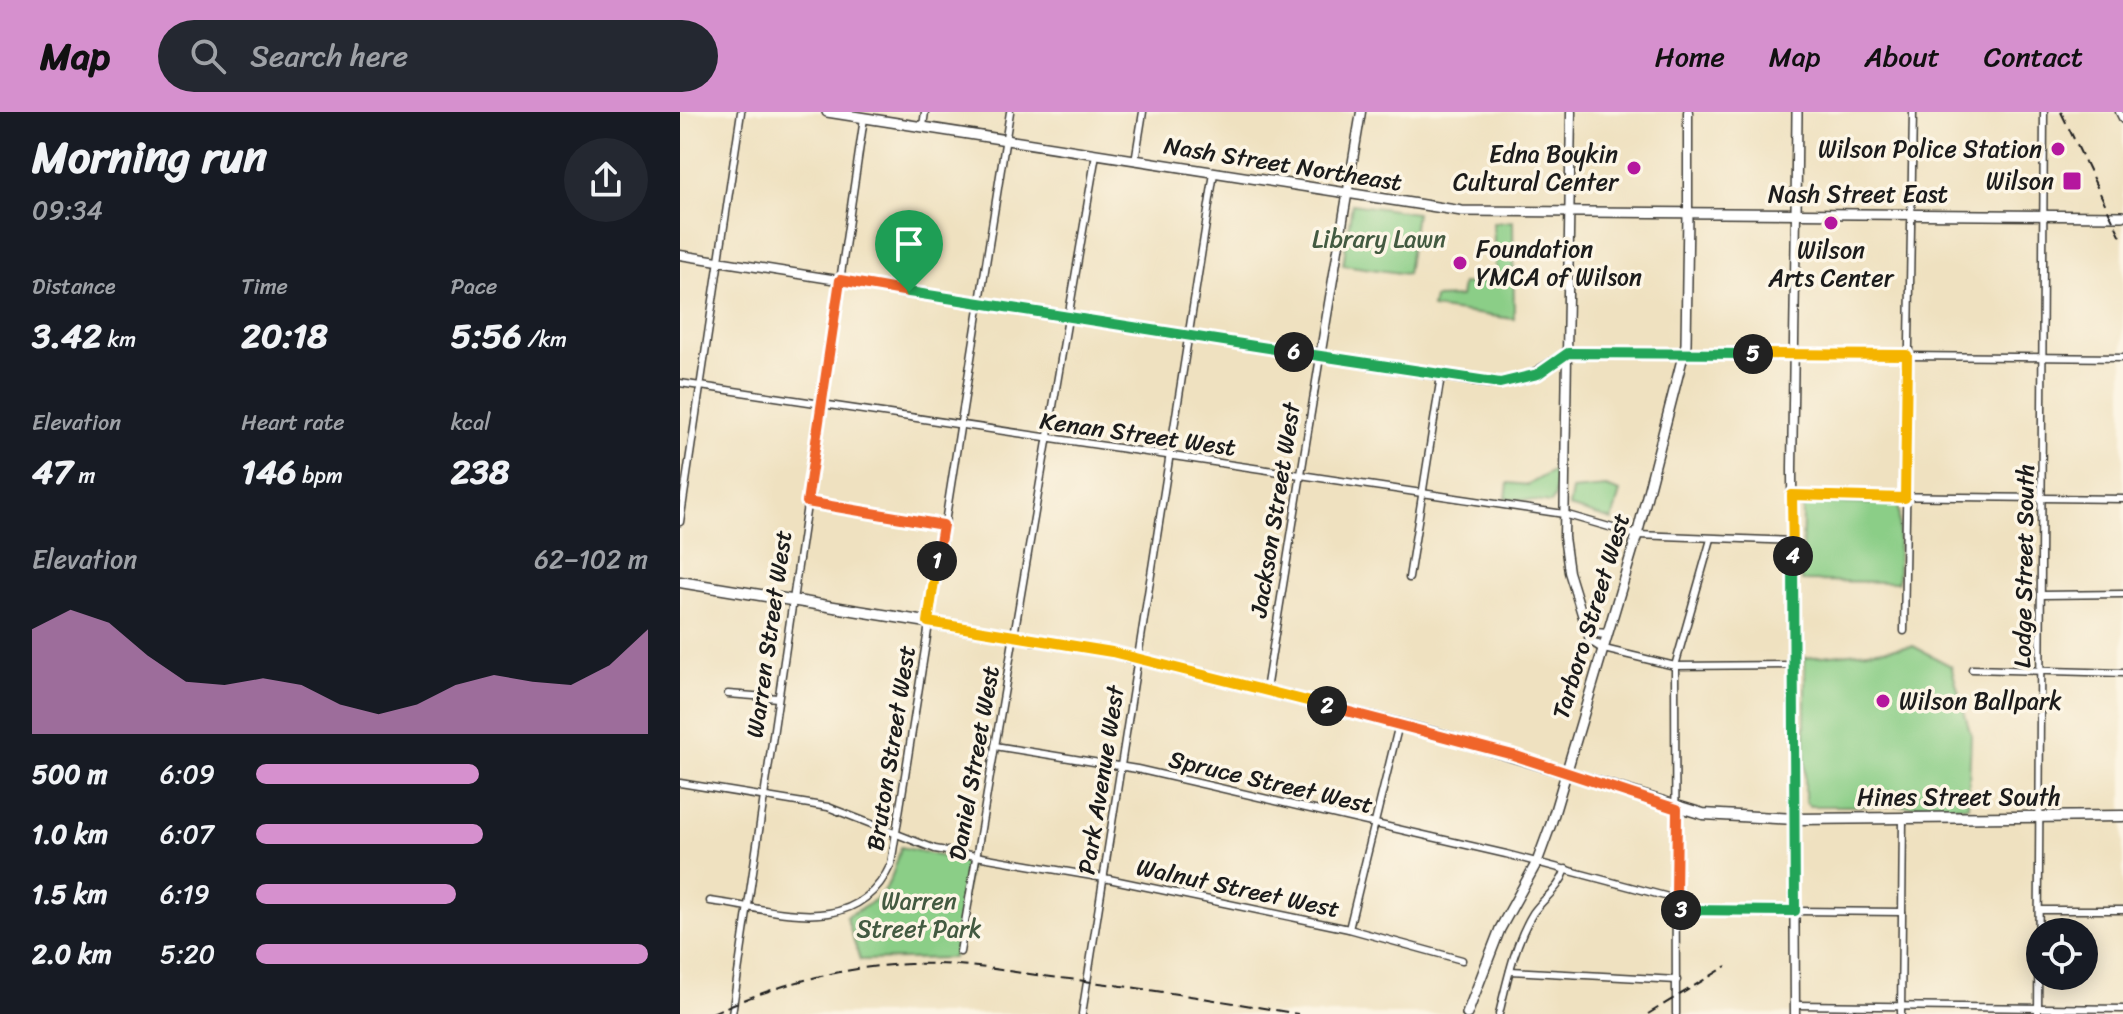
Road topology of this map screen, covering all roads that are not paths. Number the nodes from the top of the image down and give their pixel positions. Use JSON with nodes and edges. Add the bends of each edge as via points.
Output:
{"nodes":[{"id":1,"x":741,"y":112,"type":"edge"},
{"id":2,"x":827,"y":112,"type":"edge"},
{"id":3,"x":925,"y":112,"type":"edge"},
{"id":4,"x":1010,"y":112,"type":"edge"},
{"id":5,"x":1143,"y":112,"type":"edge"},
{"id":6,"x":1361,"y":112,"type":"edge"},
{"id":7,"x":1571,"y":112,"type":"edge"},
{"id":8,"x":1688,"y":112,"type":"edge"},
{"id":9,"x":1797,"y":112,"type":"edge"},
{"id":10,"x":1913,"y":112,"type":"edge"},
{"id":11,"x":2044,"y":112,"type":"edge"},
{"id":12,"x":2119,"y":112,"type":"edge"},
{"id":13,"x":864,"y":118,"type":"junction"},
{"id":14,"x":2123,"y":120,"type":"edge"},
{"id":15,"x":923,"y":126,"type":"junction"},
{"id":16,"x":1006,"y":140,"type":"junction"},
{"id":17,"x":1096,"y":154,"type":"junction"},
{"id":18,"x":1135,"y":161,"type":"junction"},
{"id":19,"x":1214,"y":173,"type":"junction"},
{"id":20,"x":1347,"y":194,"type":"junction"},
{"id":21,"x":1570,"y":211,"type":"junction"},
{"id":22,"x":1688,"y":213,"type":"junction"},
{"id":23,"x":1796,"y":214,"type":"junction"},
{"id":24,"x":1911,"y":215,"type":"junction"},
{"id":25,"x":2046,"y":215,"type":"junction"},
{"id":26,"x":2123,"y":216,"type":"edge"},
{"id":27,"x":680,"y":255,"type":"edge"},
{"id":28,"x":720,"y":262,"type":"junction"},
{"id":29,"x":840,"y":280,"type":"junction"},
{"id":30,"x":979,"y":303,"type":"junction"},
{"id":31,"x":1068,"y":316,"type":"junction"},
{"id":32,"x":1188,"y":334,"type":"junction"},
{"id":33,"x":1568,"y":353,"type":"junction"},
{"id":34,"x":1684,"y":353,"type":"junction"},
{"id":35,"x":1796,"y":355,"type":"junction"},
{"id":36,"x":1907,"y":355,"type":"junction"},
{"id":37,"x":1320,"y":357,"type":"junction"},
{"id":38,"x":2044,"y":357,"type":"junction"},
{"id":39,"x":2123,"y":358,"type":"edge"},
{"id":40,"x":1441,"y":376,"type":"junction"},
{"id":41,"x":680,"y":383,"type":"edge"},
{"id":42,"x":702,"y":386,"type":"junction"},
{"id":43,"x":822,"y":404,"type":"junction"},
{"id":44,"x":959,"y":425,"type":"junction"},
{"id":45,"x":1047,"y":439,"type":"junction"},
{"id":46,"x":1168,"y":458,"type":"junction"},
{"id":47,"x":1301,"y":476,"type":"junction"},
{"id":48,"x":1424,"y":492,"type":"junction"},
{"id":49,"x":1792,"y":495,"type":"junction"},
{"id":50,"x":1905,"y":498,"type":"junction"},
{"id":51,"x":2043,"y":499,"type":"junction"},
{"id":52,"x":2123,"y":499,"type":"edge"},
{"id":53,"x":807,"y":502,"type":"junction"},
{"id":54,"x":1564,"y":514,"type":"junction"},
{"id":55,"x":680,"y":522,"type":"edge"},
{"id":56,"x":943,"y":525,"type":"junction"},
{"id":57,"x":1637,"y":535,"type":"junction"},
{"id":58,"x":1711,"y":539,"type":"junction"},
{"id":59,"x":1793,"y":541,"type":"junction"},
{"id":60,"x":1409,"y":578,"type":"dead end"},
{"id":61,"x":680,"y":582,"type":"edge"},
{"id":62,"x":2123,"y":594,"type":"edge"},
{"id":63,"x":2042,"y":595,"type":"junction"},
{"id":64,"x":792,"y":600,"type":"junction"},
{"id":65,"x":928,"y":622,"type":"junction"},
{"id":66,"x":1585,"y":624,"type":"junction"},
{"id":67,"x":1904,"y":631,"type":"dead end"},
{"id":68,"x":1607,"y":634,"type":"junction"},
{"id":69,"x":1013,"y":635,"type":"junction"},
{"id":70,"x":1604,"y":649,"type":"junction"},
{"id":71,"x":1138,"y":658,"type":"junction"},
{"id":72,"x":1794,"y":665,"type":"junction"},
{"id":73,"x":1675,"y":666,"type":"junction"},
{"id":74,"x":1972,"y":669,"type":"dead end"},
{"id":75,"x":2041,"y":671,"type":"junction"},
{"id":76,"x":2123,"y":673,"type":"edge"},
{"id":77,"x":1266,"y":690,"type":"junction"},
{"id":78,"x":728,"y":694,"type":"dead end"},
{"id":79,"x":778,"y":698,"type":"junction"},
{"id":80,"x":1399,"y":724,"type":"junction"},
{"id":81,"x":995,"y":746,"type":"junction"},
{"id":82,"x":1121,"y":767,"type":"junction"},
{"id":83,"x":1566,"y":772,"type":"junction"},
{"id":84,"x":680,"y":783,"type":"edge"},
{"id":85,"x":763,"y":795,"type":"junction"},
{"id":86,"x":1677,"y":809,"type":"junction"},
{"id":87,"x":2123,"y":816,"type":"edge"},
{"id":88,"x":1903,"y":817,"type":"junction"},
{"id":89,"x":2040,"y":817,"type":"junction"},
{"id":90,"x":1795,"y":819,"type":"junction"},
{"id":91,"x":1375,"y":824,"type":"junction"},
{"id":92,"x":896,"y":835,"type":"junction"},
{"id":93,"x":976,"y":856,"type":"junction"},
{"id":94,"x":1537,"y":862,"type":"junction"},
{"id":95,"x":1566,"y":869,"type":"junction"},
{"id":96,"x":1104,"y":878,"type":"junction"},
{"id":97,"x":1676,"y":899,"type":"junction"},
{"id":98,"x":710,"y":901,"type":"dead end"},
{"id":99,"x":747,"y":905,"type":"junction"},
{"id":100,"x":1678,"y":910,"type":"junction"},
{"id":101,"x":2039,"y":910,"type":"junction"},
{"id":102,"x":2123,"y":910,"type":"edge"},
{"id":103,"x":1795,"y":911,"type":"junction"},
{"id":104,"x":1902,"y":912,"type":"junction"},
{"id":105,"x":1349,"y":929,"type":"junction"},
{"id":106,"x":960,"y":952,"type":"dead end"},
{"id":107,"x":1462,"y":960,"type":"dead end"},
{"id":108,"x":1510,"y":971,"type":"junction"},
{"id":109,"x":1677,"y":980,"type":"junction"},
{"id":110,"x":2123,"y":1009,"type":"edge"},
{"id":111,"x":1795,"y":1010,"type":"edge"},
{"id":112,"x":1901,"y":1010,"type":"edge"},
{"id":113,"x":1971,"y":1011,"type":"edge"},
{"id":114,"x":2038,"y":1012,"type":"edge"},
{"id":115,"x":732,"y":1014,"type":"edge"},
{"id":116,"x":1082,"y":1014,"type":"edge"},
{"id":117,"x":1467,"y":1014,"type":"edge"},
{"id":118,"x":1499,"y":1014,"type":"edge"},
{"id":119,"x":1676,"y":1014,"type":"edge"}],
"edges":[{"from":1,"to":28,"type":"street"},
{"from":2,"to":13,"type":"main road","name":"Nash Street Northeast"},
{"from":3,"to":15,"type":"street"},
{"from":4,"to":16,"type":"street","name":"Bruton Street West"},
{"from":5,"to":18,"type":"street"},
{"from":6,"to":20,"type":"street","name":"Jackson Street West"},
{"from":7,"to":21,"type":"street"},
{"from":8,"to":22,"type":"street"},
{"from":9,"to":23,"type":"main road"},
{"from":10,"to":24,"type":"street"},
{"from":11,"to":25,"type":"street","name":"Lodge Street South"},
{"from":12,"to":14,"type":"street"},
{"from":13,"to":15,"type":"main road","name":"Nash Street Northeast"},
{"from":13,"to":29,"type":"street","name":"Warren Street West"},
{"from":15,"to":16,"type":"main road","name":"Nash Street Northeast"},
{"from":16,"to":17,"type":"main road","name":"Nash Street Northeast"},
{"from":16,"to":30,"type":"street","name":"Bruton Street West"},
{"from":17,"to":18,"type":"main road","name":"Nash Street Northeast"},
{"from":17,"to":31,"type":"street","name":"Daniel Street West"},
{"from":18,"to":19,"type":"main road","name":"Nash Street Northeast"},
{"from":19,"to":20,"type":"main road","name":"Nash Street Northeast"},
{"from":19,"to":32,"type":"street","name":"Park Avenue West"},
{"from":20,"to":21,"type":"main road","name":"Nash Street Northeast","via":[[1462,211]]},
{"from":20,"to":37,"type":"street","name":"Jackson Street West"},
{"from":21,"to":22,"type":"main road","name":"Nash Street Northeast"},
{"from":21,"to":33,"type":"street"},
{"from":22,"to":23,"type":"main road","name":"Nash Street East"},
{"from":22,"to":34,"type":"main road","name":"Tarboro Street West"},
{"from":23,"to":24,"type":"main road","name":"Nash Street East"},
{"from":23,"to":35,"type":"street"},
{"from":24,"to":25,"type":"main road","name":"Nash Street East"},
{"from":24,"to":36,"type":"street"},
{"from":25,"to":26,"type":"main road","name":"Nash Street East"},
{"from":25,"to":38,"type":"street","name":"Lodge Street South"},
{"from":27,"to":28,"type":"street"},
{"from":28,"to":29,"type":"street"},
{"from":28,"to":42,"type":"street"},
{"from":29,"to":30,"type":"street"},
{"from":29,"to":43,"type":"street","name":"Warren Street West"},
{"from":30,"to":31,"type":"street"},
{"from":30,"to":44,"type":"street","name":"Bruton Street West"},
{"from":31,"to":32,"type":"street"},
{"from":31,"to":45,"type":"street","name":"Daniel Street West"},
{"from":32,"to":37,"type":"street"},
{"from":32,"to":46,"type":"street","name":"Park Avenue West"},
{"from":33,"to":34,"type":"street"},
{"from":33,"to":40,"type":"street","via":[[1538,374],[1510,383]]},
{"from":33,"to":54,"type":"street"},
{"from":34,"to":35,"type":"street"},
{"from":34,"to":57,"type":"main road","name":"Tarboro Street West"},
{"from":35,"to":36,"type":"street"},
{"from":35,"to":49,"type":"street"},
{"from":36,"to":38,"type":"street"},
{"from":36,"to":50,"type":"street"},
{"from":37,"to":40,"type":"street"},
{"from":37,"to":47,"type":"street","name":"Jackson Street West"},
{"from":38,"to":39,"type":"street"},
{"from":38,"to":51,"type":"street","name":"Lodge Street South"},
{"from":40,"to":48,"type":"street"},
{"from":41,"to":42,"type":"street","name":"Kenan Street West"},
{"from":42,"to":43,"type":"street","name":"Kenan Street West"},
{"from":42,"to":55,"type":"street"},
{"from":43,"to":44,"type":"street","name":"Kenan Street West"},
{"from":43,"to":53,"type":"street","name":"Warren Street West"},
{"from":44,"to":45,"type":"street","name":"Kenan Street West"},
{"from":44,"to":56,"type":"street","name":"Bruton Street West"},
{"from":45,"to":46,"type":"street","name":"Kenan Street West"},
{"from":45,"to":69,"type":"street","name":"Daniel Street West"},
{"from":46,"to":47,"type":"street","name":"Kenan Street West"},
{"from":46,"to":71,"type":"street","name":"Park Avenue West"},
{"from":47,"to":48,"type":"street","name":"Kenan Street West"},
{"from":47,"to":77,"type":"street","name":"Jackson Street West"},
{"from":48,"to":54,"type":"street","name":"Kenan Street West"},
{"from":48,"to":60,"type":"street"},
{"from":49,"to":50,"type":"street"},
{"from":49,"to":59,"type":"street"},
{"from":50,"to":51,"type":"street"},
{"from":50,"to":67,"type":"street"},
{"from":51,"to":52,"type":"street"},
{"from":51,"to":63,"type":"street","name":"Lodge Street South"},
{"from":53,"to":56,"type":"street"},
{"from":53,"to":64,"type":"street","name":"Warren Street West"},
{"from":54,"to":57,"type":"street","name":"Kenan Street West"},
{"from":54,"to":66,"type":"street","via":[[1567,564]]},
{"from":56,"to":65,"type":"street","name":"Bruton Street West"},
{"from":57,"to":58,"type":"street","name":"Kenan Street West"},
{"from":57,"to":68,"type":"main road","name":"Tarboro Street West"},
{"from":58,"to":59,"type":"street","name":"Kenan Street West"},
{"from":58,"to":73,"type":"street"},
{"from":59,"to":72,"type":"street"},
{"from":61,"to":64,"type":"main road","name":"Hines Street South"},
{"from":62,"to":63,"type":"street"},
{"from":63,"to":75,"type":"street","name":"Lodge Street South"},
{"from":64,"to":65,"type":"main road","name":"Hines Street South"},
{"from":64,"to":79,"type":"street","name":"Warren Street West"},
{"from":65,"to":69,"type":"main road","name":"Hines Street South"},
{"from":65,"to":92,"type":"street","name":"Bruton Street West"},
{"from":66,"to":68,"type":"street"},
{"from":66,"to":70,"type":"street","via":[[1590,640]]},
{"from":68,"to":70,"type":"main road","name":"Tarboro Street West"},
{"from":69,"to":71,"type":"main road","name":"Hines Street South"},
{"from":69,"to":81,"type":"street","name":"Daniel Street West"},
{"from":70,"to":73,"type":"street"},
{"from":70,"to":83,"type":"main road","name":"Tarboro Street West"},
{"from":71,"to":77,"type":"main road","name":"Hines Street South"},
{"from":71,"to":82,"type":"street","name":"Park Avenue West"},
{"from":72,"to":73,"type":"street"},
{"from":72,"to":90,"type":"street"},
{"from":73,"to":86,"type":"street"},
{"from":74,"to":75,"type":"street"},
{"from":75,"to":76,"type":"street"},
{"from":75,"to":89,"type":"street","name":"Lodge Street South"},
{"from":77,"to":80,"type":"main road","name":"Hines Street South"},
{"from":78,"to":79,"type":"street"},
{"from":79,"to":85,"type":"street","name":"Warren Street West"},
{"from":80,"to":83,"type":"main road","name":"Hines Street South"},
{"from":80,"to":91,"type":"street"},
{"from":81,"to":82,"type":"street","name":"Spruce Street West"},
{"from":81,"to":93,"type":"street","name":"Daniel Street West"},
{"from":82,"to":91,"type":"street","name":"Spruce Street West"},
{"from":82,"to":96,"type":"street","name":"Park Avenue West"},
{"from":83,"to":86,"type":"main road","name":"Hines Street South"},
{"from":83,"to":94,"type":"main road","name":"Tarboro Street West"},
{"from":84,"to":85,"type":"street","name":"Walnut Street West"},
{"from":85,"to":92,"type":"street","name":"Walnut Street West","via":[[828,807]]},
{"from":85,"to":99,"type":"street","name":"Warren Street West"},
{"from":86,"to":90,"type":"main road","name":"Hines Street South"},
{"from":86,"to":97,"type":"street"},
{"from":87,"to":89,"type":"main road","name":"Hines Street South"},
{"from":88,"to":89,"type":"main road","name":"Hines Street South"},
{"from":88,"to":90,"type":"main road","name":"Hines Street South"},
{"from":88,"to":104,"type":"street"},
{"from":89,"to":101,"type":"street","name":"Lodge Street South"},
{"from":90,"to":103,"type":"street"},
{"from":91,"to":94,"type":"street","name":"Spruce Street West"},
{"from":91,"to":105,"type":"street"},
{"from":92,"to":93,"type":"street","name":"Walnut Street West"},
{"from":92,"to":99,"type":"street","name":"Bruton Street West","via":[[886,875],[857,907],[819,915]]},
{"from":93,"to":96,"type":"street","name":"Walnut Street West"},
{"from":93,"to":106,"type":"street","name":"Daniel Street West"},
{"from":94,"to":95,"type":"street","name":"Spruce Street West"},
{"from":94,"to":117,"type":"main road","name":"Tarboro Street West","via":[[1500,929]]},
{"from":95,"to":97,"type":"street","name":"Spruce Street West"},
{"from":95,"to":108,"type":"street","via":[[1558,888],[1533,914]]},
{"from":96,"to":105,"type":"street","name":"Walnut Street West"},
{"from":96,"to":116,"type":"street","name":"Park Avenue West"},
{"from":97,"to":100,"type":"street"},
{"from":98,"to":99,"type":"street","name":"Bruton Street West"},
{"from":99,"to":115,"type":"street","name":"Warren Street West"},
{"from":100,"to":103,"type":"street"},
{"from":100,"to":109,"type":"street"},
{"from":101,"to":102,"type":"street"},
{"from":101,"to":114,"type":"street","name":"Lodge Street South"},
{"from":103,"to":104,"type":"street"},
{"from":103,"to":111,"type":"street"},
{"from":104,"to":112,"type":"street"},
{"from":105,"to":107,"type":"street","name":"Walnut Street West"},
{"from":108,"to":109,"type":"street"},
{"from":108,"to":118,"type":"street"},
{"from":109,"to":119,"type":"street"},
{"from":110,"to":114,"type":"street"},
{"from":111,"to":112,"type":"street"},
{"from":112,"to":113,"type":"street"},
{"from":113,"to":114,"type":"street"}]}
